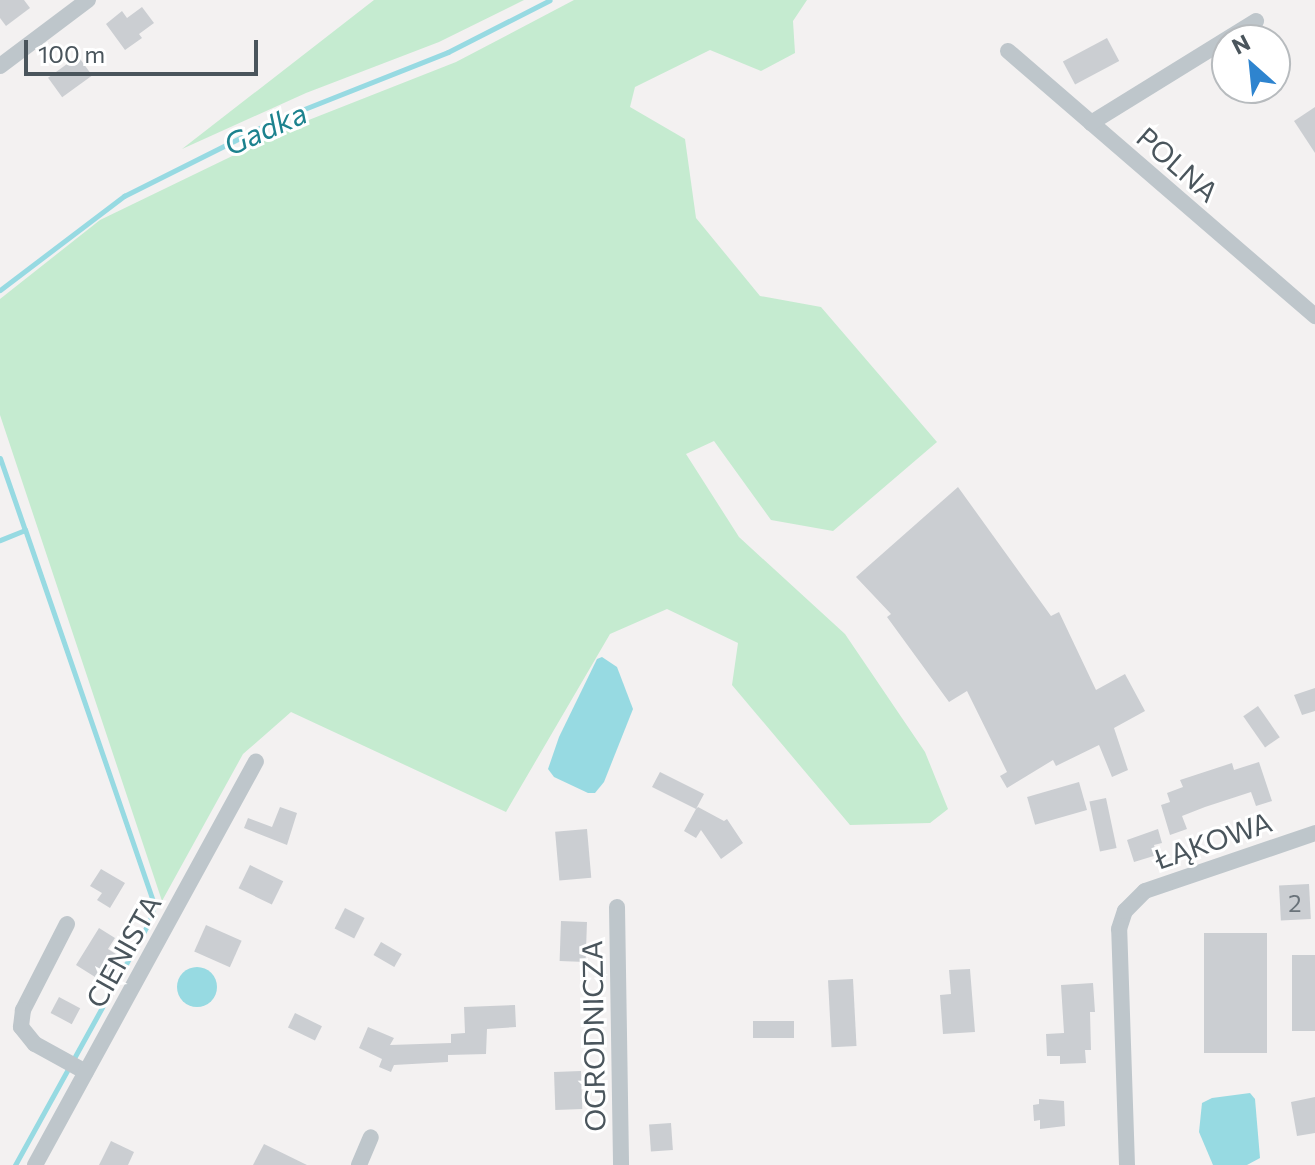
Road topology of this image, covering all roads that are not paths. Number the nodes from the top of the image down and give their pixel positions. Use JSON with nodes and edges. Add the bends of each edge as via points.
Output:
{"nodes":[{"id":1,"x":88,"y":0,"type":"edge"},
{"id":2,"x":1256,"y":21,"type":"dead end"},
{"id":3,"x":1008,"y":51,"type":"dead end"},
{"id":4,"x":0,"y":66,"type":"edge"},
{"id":5,"x":1091,"y":123,"type":"junction"},
{"id":6,"x":1315,"y":316,"type":"edge"},
{"id":7,"x":256,"y":762,"type":"dead end"},
{"id":8,"x":1315,"y":833,"type":"edge"},
{"id":9,"x":617,"y":907,"type":"dead end"},
{"id":10,"x":67,"y":924,"type":"dead end"},
{"id":11,"x":86,"y":1072,"type":"junction"},
{"id":12,"x":371,"y":1137,"type":"dead end"},
{"id":13,"x":35,"y":1165,"type":"edge"},
{"id":14,"x":359,"y":1165,"type":"edge"},
{"id":15,"x":621,"y":1165,"type":"edge"},
{"id":16,"x":1127,"y":1165,"type":"edge"}],
"edges":[{"from":1,"to":4,"type":"street"},
{"from":2,"to":5,"type":"street"},
{"from":3,"to":5,"type":"street","name":"POLNA"},
{"from":5,"to":6,"type":"street","name":"POLNA"},
{"from":7,"to":11,"type":"street","name":"CIENISTA"},
{"from":8,"to":16,"type":"street","name":"ŁĄKOWA","via":[[1145,891],[1130,903],[1119,929]]},
{"from":9,"to":15,"type":"street","name":"OGRODNICZA"},
{"from":10,"to":11,"type":"street","via":[[23,1010],[21,1027],[35,1044]]},
{"from":11,"to":13,"type":"street","name":"CIENISTA"},
{"from":12,"to":14,"type":"street"}]}
